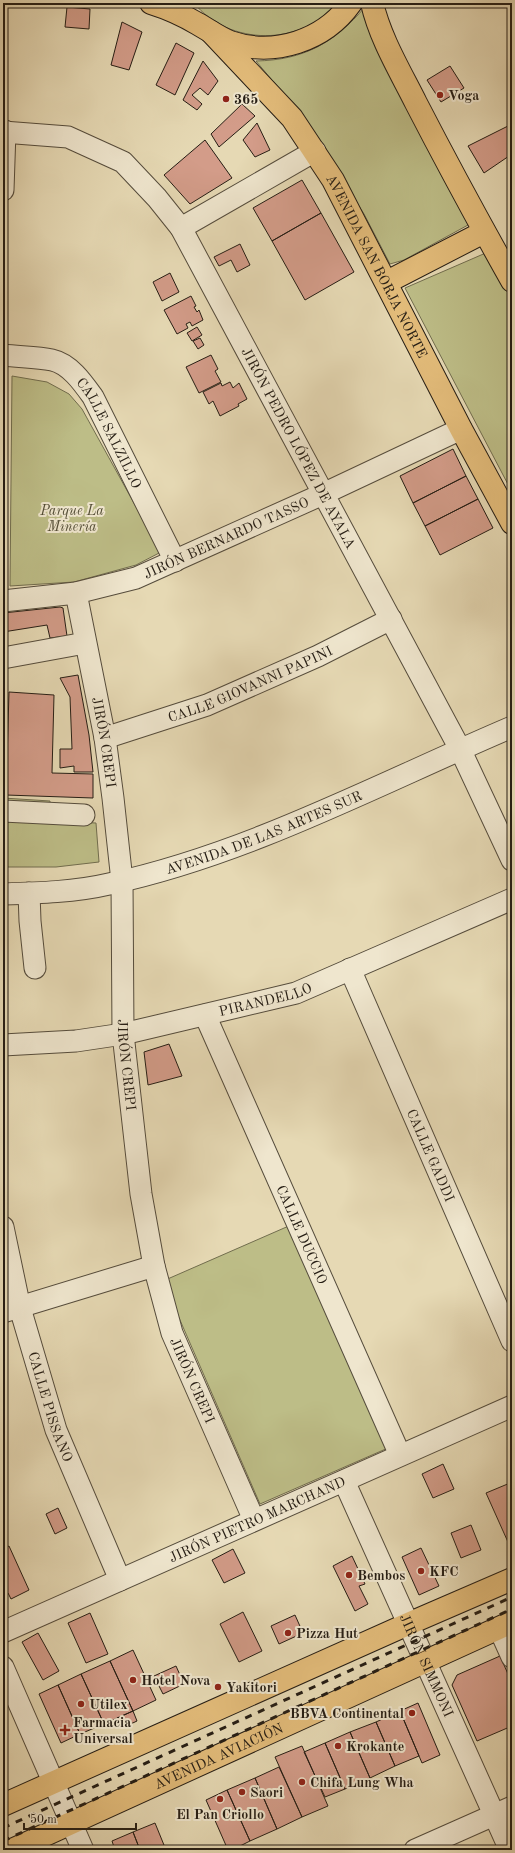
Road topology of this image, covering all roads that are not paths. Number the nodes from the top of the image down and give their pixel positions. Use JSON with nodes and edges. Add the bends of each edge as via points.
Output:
{"nodes":[{"id":1,"x":151,"y":3,"type":"edge"},
{"id":2,"x":181,"y":3,"type":"edge"},
{"id":3,"x":351,"y":3,"type":"edge"},
{"id":4,"x":372,"y":3,"type":"edge"},
{"id":5,"x":205,"y":28,"type":"junction"},
{"id":6,"x":4,"y":132,"type":"edge"},
{"id":7,"x":315,"y":151,"type":"junction"},
{"id":8,"x":3,"y":190,"type":"edge"},
{"id":9,"x":182,"y":228,"type":"junction"},
{"id":10,"x":484,"y":232,"type":"junction"},
{"id":11,"x":512,"y":281,"type":"edge"},
{"id":12,"x":387,"y":282,"type":"junction"},
{"id":13,"x":3,"y":355,"type":"edge"},
{"id":14,"x":461,"y":429,"type":"junction"},
{"id":15,"x":323,"y":494,"type":"junction"},
{"id":16,"x":512,"y":523,"type":"edge"},
{"id":17,"x":175,"y":561,"type":"junction"},
{"id":18,"x":76,"y":593,"type":"junction"},
{"id":19,"x":3,"y":601,"type":"edge"},
{"id":20,"x":391,"y":619,"type":"junction"},
{"id":21,"x":85,"y":643,"type":"junction"},
{"id":22,"x":3,"y":658,"type":"edge"},
{"id":23,"x":512,"y":727,"type":"edge"},
{"id":24,"x":105,"y":738,"type":"junction"},
{"id":25,"x":460,"y":749,"type":"junction"},
{"id":26,"x":3,"y":811,"type":"edge"},
{"id":27,"x":84,"y":815,"type":"dead end"},
{"id":28,"x":512,"y":860,"type":"edge"},
{"id":29,"x":122,"y":881,"type":"junction"},
{"id":30,"x":29,"y":893,"type":"junction"},
{"id":31,"x":3,"y":894,"type":"edge"},
{"id":32,"x":512,"y":899,"type":"edge"},
{"id":33,"x":35,"y":968,"type":"dead end"},
{"id":34,"x":350,"y":969,"type":"junction"},
{"id":35,"x":205,"y":1015,"type":"junction"},
{"id":36,"x":123,"y":1034,"type":"junction"},
{"id":37,"x":3,"y":1045,"type":"edge"},
{"id":38,"x":3,"y":1227,"type":"edge"},
{"id":39,"x":154,"y":1266,"type":"junction"},
{"id":40,"x":12,"y":1310,"type":"edge"},
{"id":41,"x":512,"y":1341,"type":"edge"},
{"id":42,"x":512,"y":1406,"type":"edge"},
{"id":43,"x":400,"y":1455,"type":"junction"},
{"id":44,"x":344,"y":1481,"type":"junction"},
{"id":45,"x":254,"y":1520,"type":"junction"},
{"id":46,"x":512,"y":1579,"type":"edge"},
{"id":47,"x":120,"y":1580,"type":"junction"},
{"id":48,"x":408,"y":1624,"type":"junction"},
{"id":49,"x":506,"y":1625,"type":"edge"},
{"id":50,"x":3,"y":1632,"type":"edge"},
{"id":51,"x":512,"y":1657,"type":"edge"},
{"id":52,"x":424,"y":1661,"type":"junction"},
{"id":53,"x":3,"y":1667,"type":"edge"},
{"id":54,"x":54,"y":1783,"type":"junction"},
{"id":55,"x":3,"y":1805,"type":"edge"},
{"id":56,"x":503,"y":1811,"type":"edge"},
{"id":57,"x":72,"y":1823,"type":"junction"},
{"id":58,"x":12,"y":1850,"type":"edge"},
{"id":59,"x":83,"y":1850,"type":"edge"},
{"id":60,"x":415,"y":1850,"type":"edge"},
{"id":61,"x":510,"y":1850,"type":"edge"}],
"edges":[{"from":1,"to":5,"type":"main road","name":"AVENIDA SAN BORJA NORTE"},
{"from":2,"to":5,"type":"main road"},
{"from":3,"to":5,"type":"main road","via":[[340,18],[312,37],[279,47],[245,46],[229,41]]},
{"from":4,"to":10,"type":"main road","via":[[375,17],[396,62]]},
{"from":5,"to":7,"type":"main road","name":"AVENIDA SAN BORJA NORTE","via":[[292,118]]},
{"from":6,"to":8,"type":"street"},
{"from":6,"to":9,"type":"street","name":"JIRÓN PEDRO LÓPEZ DE AYALA","via":[[68,137],[123,162]]},
{"from":7,"to":9,"type":"street"},
{"from":7,"to":12,"type":"main road","name":"AVENIDA SAN BORJA NORTE"},
{"from":9,"to":15,"type":"street","name":"JIRÓN PEDRO LÓPEZ DE AYALA"},
{"from":10,"to":11,"type":"main road"},
{"from":10,"to":12,"type":"main road"},
{"from":12,"to":14,"type":"main road","name":"AVENIDA SAN BORJA NORTE"},
{"from":13,"to":17,"type":"street","name":"CALLE SALZILLO","via":[[53,360],[83,382]]},
{"from":14,"to":15,"type":"street","name":"JIRÓN BERNARDO TASSO"},
{"from":14,"to":16,"type":"main road","name":"AVENIDA SAN BORJA NORTE"},
{"from":15,"to":17,"type":"street","name":"JIRÓN BERNARDO TASSO"},
{"from":15,"to":20,"type":"street","name":"JIRÓN PEDRO LÓPEZ DE AYALA"},
{"from":17,"to":18,"type":"street","name":"JIRÓN BERNARDO TASSO","via":[[136,578]]},
{"from":18,"to":19,"type":"street","name":"JIRÓN BERNARDO TASSO"},
{"from":18,"to":21,"type":"street","name":"JIRÓN CREPI"},
{"from":20,"to":24,"type":"street","name":"CALLE GIOVANNI PAPINI","via":[[318,656],[207,705]]},
{"from":20,"to":25,"type":"street","name":"JIRÓN PEDRO LÓPEZ DE AYALA"},
{"from":21,"to":22,"type":"street"},
{"from":21,"to":24,"type":"street","name":"JIRÓN CREPI"},
{"from":23,"to":25,"type":"street","name":"AVENIDA DE LAS ARTES SUR"},
{"from":24,"to":29,"type":"street","name":"JIRÓN CREPI"},
{"from":25,"to":28,"type":"street","name":"JIRÓN PEDRO LÓPEZ DE AYALA"},
{"from":25,"to":29,"type":"street","name":"AVENIDA DE LAS ARTES SUR","via":[[242,845]]},
{"from":26,"to":27,"type":"street"},
{"from":29,"to":30,"type":"street","name":"AVENIDA DE LAS ARTES SUR","via":[[85,888]]},
{"from":29,"to":36,"type":"street","name":"JIRÓN CREPI"},
{"from":30,"to":31,"type":"street","name":"AVENIDA DE LAS ARTES SUR"},
{"from":30,"to":33,"type":"street"},
{"from":32,"to":34,"type":"street","name":"PIRANDELLO"},
{"from":34,"to":35,"type":"street","name":"PIRANDELLO","via":[[296,993]]},
{"from":34,"to":41,"type":"street","name":"CALLE GADDI"},
{"from":35,"to":36,"type":"street","name":"PIRANDELLO"},
{"from":35,"to":43,"type":"street","name":"CALLE DUCCIO"},
{"from":36,"to":37,"type":"street","name":"PIRANDELLO","via":[[76,1041]]},
{"from":36,"to":39,"type":"street","name":"JIRÓN CREPI","via":[[141,1194]]},
{"from":38,"to":40,"type":"street","name":"CALLE PISSANO"},
{"from":39,"to":40,"type":"street"},
{"from":39,"to":45,"type":"street","name":"JIRÓN CREPI","via":[[172,1333]]},
{"from":40,"to":47,"type":"street","name":"CALLE PISSANO","via":[[56,1430]]},
{"from":42,"to":43,"type":"street","name":"JIRÓN PIETRO MARCHAND"},
{"from":43,"to":44,"type":"street","name":"JIRÓN PIETRO MARCHAND"},
{"from":44,"to":45,"type":"street","name":"JIRÓN PIETRO MARCHAND"},
{"from":44,"to":48,"type":"street","name":"JIRÓN SIMMONI"},
{"from":45,"to":47,"type":"street","name":"JIRÓN PIETRO MARCHAND"},
{"from":46,"to":48,"type":"main road"},
{"from":47,"to":50,"type":"street","name":"JIRÓN PIETRO MARCHAND"},
{"from":48,"to":52,"type":"street","name":"JIRÓN SIMMONI"},
{"from":48,"to":54,"type":"main road"},
{"from":49,"to":51,"type":"street"},
{"from":49,"to":52,"type":"main road","name":"AVENIDA AVIACIÓN"},
{"from":52,"to":56,"type":"street","name":"JIRÓN SIMMONI"},
{"from":52,"to":57,"type":"main road","name":"AVENIDA AVIACIÓN"},
{"from":53,"to":54,"type":"street"},
{"from":54,"to":55,"type":"main road"},
{"from":54,"to":57,"type":"street"},
{"from":56,"to":60,"type":"street"},
{"from":56,"to":61,"type":"street","name":"JIRÓN SIMMONI"},
{"from":57,"to":58,"type":"main road","name":"AVENIDA AVIACIÓN"},
{"from":57,"to":59,"type":"street"}]}
